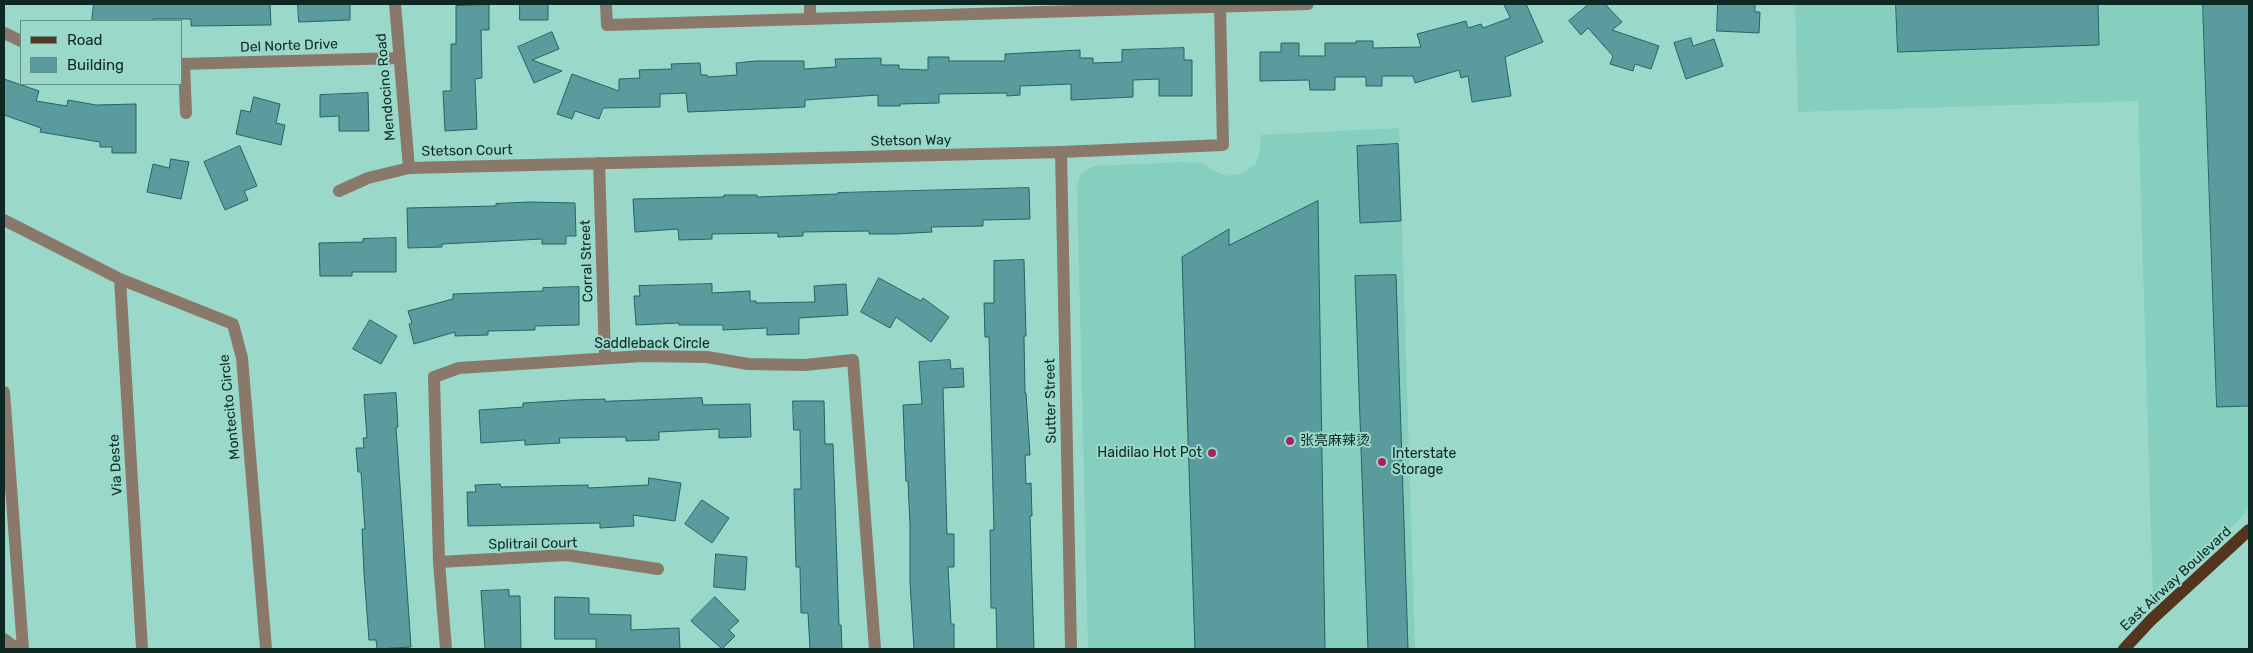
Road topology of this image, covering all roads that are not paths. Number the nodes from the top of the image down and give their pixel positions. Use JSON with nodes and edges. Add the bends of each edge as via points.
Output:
{"nodes":[{"id":1,"x":395,"y":4,"type":"edge"},
{"id":2,"x":606,"y":4,"type":"edge"},
{"id":3,"x":810,"y":4,"type":"edge"},
{"id":4,"x":1308,"y":4,"type":"edge"},
{"id":5,"x":1220,"y":7,"type":"junction"},
{"id":6,"x":810,"y":20,"type":"junction"},
{"id":7,"x":4,"y":33,"type":"edge"},
{"id":8,"x":20,"y":41,"type":"edge"},
{"id":9,"x":398,"y":58,"type":"junction"},
{"id":10,"x":183,"y":64,"type":"edge"},
{"id":11,"x":186,"y":113,"type":"dead end"},
{"id":12,"x":1061,"y":152,"type":"junction"},
{"id":13,"x":599,"y":163,"type":"junction"},
{"id":14,"x":409,"y":168,"type":"junction"},
{"id":15,"x":339,"y":191,"type":"dead end"},
{"id":16,"x":4,"y":220,"type":"edge"},
{"id":17,"x":120,"y":279,"type":"junction"},
{"id":18,"x":605,"y":357,"type":"junction"},
{"id":19,"x":4,"y":392,"type":"edge"},
{"id":20,"x":2249,"y":530,"type":"edge"},
{"id":21,"x":438,"y":562,"type":"junction"},
{"id":22,"x":658,"y":569,"type":"dead end"},
{"id":23,"x":4,"y":639,"type":"edge"},
{"id":24,"x":17,"y":649,"type":"edge"},
{"id":25,"x":23,"y":649,"type":"edge"},
{"id":26,"x":142,"y":649,"type":"edge"},
{"id":27,"x":266,"y":649,"type":"edge"},
{"id":28,"x":446,"y":649,"type":"edge"},
{"id":29,"x":875,"y":649,"type":"edge"},
{"id":30,"x":1070,"y":649,"type":"edge"},
{"id":31,"x":2124,"y":649,"type":"edge"}],
"edges":[{"from":1,"to":9,"type":"street","name":"Mendocino Road"},
{"from":2,"to":6,"type":"street","via":[[607,25]]},
{"from":3,"to":6,"type":"street"},
{"from":4,"to":5,"type":"street"},
{"from":5,"to":6,"type":"street"},
{"from":5,"to":12,"type":"street","name":"Stetson Way","via":[[1223,145]]},
{"from":7,"to":8,"type":"street"},
{"from":9,"to":10,"type":"street","name":"Del Norte Drive"},
{"from":9,"to":14,"type":"street","name":"Mendocino Road"},
{"from":10,"to":11,"type":"street"},
{"from":12,"to":13,"type":"street","name":"Stetson Way"},
{"from":12,"to":30,"type":"street","name":"Sutter Street"},
{"from":13,"to":14,"type":"street","name":"Stetson Court"},
{"from":13,"to":18,"type":"street","name":"Corral Street"},
{"from":14,"to":15,"type":"street","name":"Stetson Court","via":[[368,178]]},
{"from":16,"to":17,"type":"street","name":"Montecito Circle"},
{"from":17,"to":26,"type":"street","name":"Via Deste"},
{"from":17,"to":27,"type":"street","name":"Montecito Circle","via":[[233,324],[242,358]]},
{"from":18,"to":21,"type":"street","name":"Saddleback Circle","via":[[459,368],[434,377]]},
{"from":18,"to":29,"type":"street","name":"Saddleback Circle","via":[[707,357],[748,364],[804,366],[853,360]]},
{"from":19,"to":25,"type":"street"},
{"from":20,"to":31,"type":"main road","name":"East Airway Boulevard"},
{"from":21,"to":22,"type":"street","name":"Splitrail Court","via":[[567,555]]},
{"from":21,"to":28,"type":"street","name":"Saddleback Circle"},
{"from":23,"to":24,"type":"street"}]}
